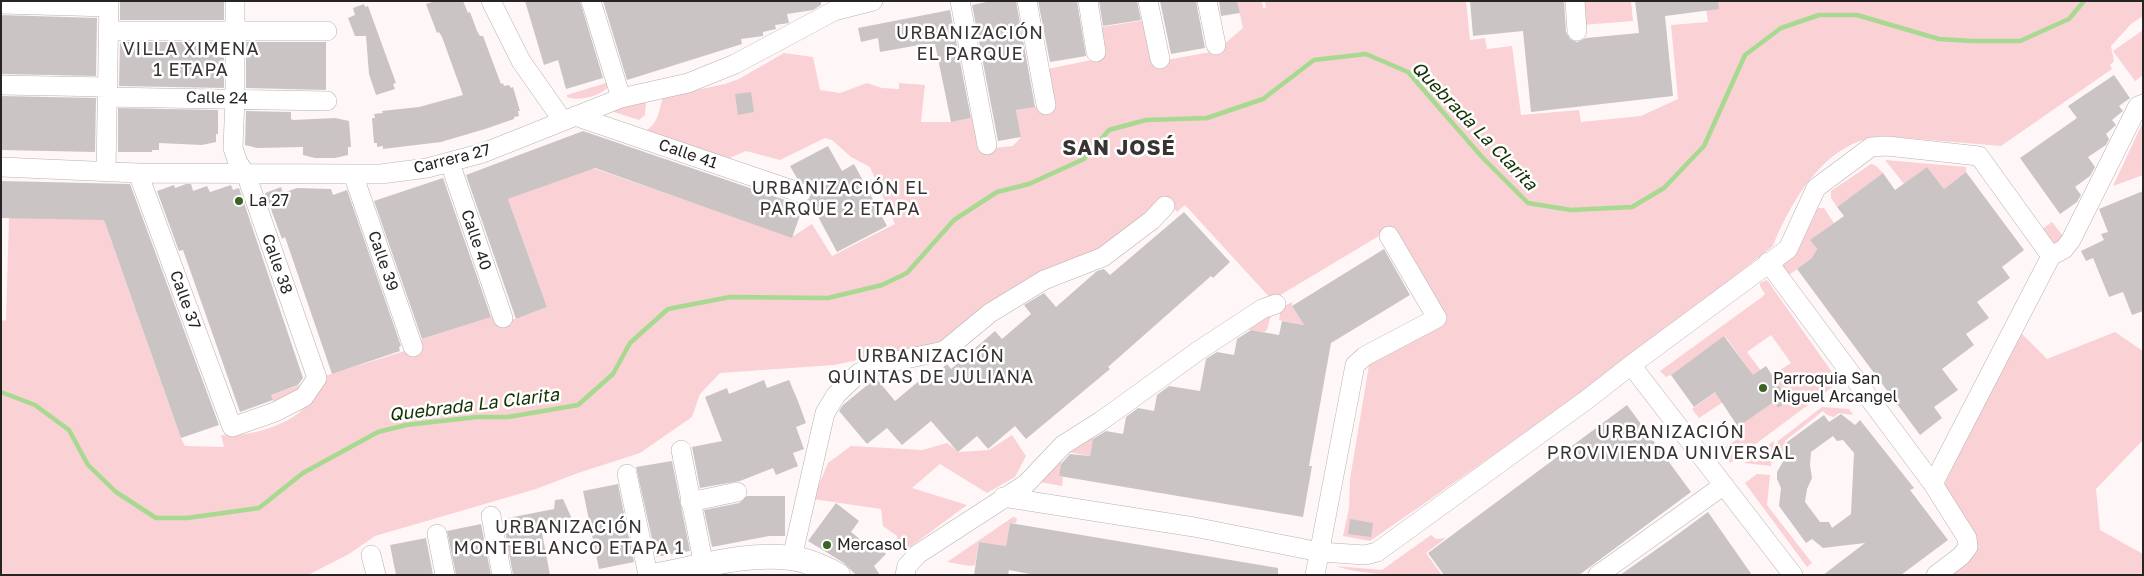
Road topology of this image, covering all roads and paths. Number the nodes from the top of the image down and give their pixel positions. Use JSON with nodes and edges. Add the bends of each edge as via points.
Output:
{"nodes":[{"id":1,"x":235,"y":1,"type":"edge"},
{"id":2,"x":491,"y":1,"type":"edge"},
{"id":3,"x":591,"y":1,"type":"edge"},
{"id":4,"x":873,"y":1,"type":"edge"},
{"id":5,"x":960,"y":1,"type":"edge"},
{"id":6,"x":1027,"y":1,"type":"edge"},
{"id":7,"x":1088,"y":1,"type":"edge"},
{"id":8,"x":1148,"y":1,"type":"edge"},
{"id":9,"x":1207,"y":1,"type":"edge"},
{"id":10,"x":1576,"y":1,"type":"edge"},
{"id":11,"x":1,"y":4,"type":"edge"},
{"id":12,"x":109,"y":4,"type":"edge"},
{"id":13,"x":853,"y":4,"type":"edge"},
{"id":14,"x":109,"y":31,"type":"junction"},
{"id":15,"x":326,"y":31,"type":"dead end"},
{"id":16,"x":1578,"y":31,"type":"dead end"},
{"id":17,"x":235,"y":32,"type":"junction"},
{"id":18,"x":1216,"y":45,"type":"dead end"},
{"id":19,"x":1096,"y":52,"type":"dead end"},
{"id":20,"x":1160,"y":59,"type":"dead end"},
{"id":21,"x":1,"y":85,"type":"edge"},
{"id":22,"x":107,"y":92,"type":"junction"},
{"id":23,"x":235,"y":98,"type":"junction"},
{"id":24,"x":621,"y":98,"type":"junction"},
{"id":25,"x":327,"y":101,"type":"dead end"},
{"id":26,"x":2143,"y":104,"type":"edge"},
{"id":27,"x":1046,"y":105,"type":"dead end"},
{"id":28,"x":569,"y":119,"type":"junction"},
{"id":29,"x":988,"y":145,"type":"dead end"},
{"id":30,"x":450,"y":163,"type":"junction"},
{"id":31,"x":1,"y":167,"type":"edge"},
{"id":32,"x":106,"y":171,"type":"junction"},
{"id":33,"x":138,"y":173,"type":"junction"},
{"id":34,"x":246,"y":174,"type":"junction"},
{"id":35,"x":352,"y":174,"type":"junction"},
{"id":36,"x":801,"y":193,"type":"dead end"},
{"id":37,"x":1164,"y":206,"type":"dead end"},
{"id":38,"x":1389,"y":236,"type":"dead end"},
{"id":39,"x":2051,"y":256,"type":"junction"},
{"id":40,"x":1768,"y":262,"type":"junction"},
{"id":41,"x":1276,"y":304,"type":"dead end"},
{"id":42,"x":503,"y":318,"type":"dead end"},
{"id":43,"x":413,"y":347,"type":"dead end"},
{"id":44,"x":1631,"y":365,"type":"junction"},
{"id":45,"x":318,"y":378,"type":"joint"},
{"id":46,"x":681,"y":450,"type":"dead end"},
{"id":47,"x":627,"y":474,"type":"dead end"},
{"id":48,"x":1933,"y":484,"type":"junction"},
{"id":49,"x":1724,"y":485,"type":"junction"},
{"id":50,"x":737,"y":492,"type":"dead end"},
{"id":51,"x":1003,"y":497,"type":"junction"},
{"id":52,"x":690,"y":502,"type":"junction"},
{"id":53,"x":491,"y":516,"type":"dead end"},
{"id":54,"x":437,"y":534,"type":"dead end"},
{"id":55,"x":1320,"y":552,"type":"junction"},
{"id":56,"x":371,"y":555,"type":"dead end"},
{"id":57,"x":792,"y":558,"type":"junction"},
{"id":58,"x":704,"y":566,"type":"junction"},
{"id":59,"x":376,"y":575,"type":"edge"},
{"id":60,"x":445,"y":575,"type":"edge"},
{"id":61,"x":502,"y":575,"type":"edge"},
{"id":62,"x":648,"y":575,"type":"edge"},
{"id":63,"x":658,"y":575,"type":"edge"},
{"id":64,"x":838,"y":575,"type":"edge"},
{"id":65,"x":905,"y":575,"type":"edge"},
{"id":66,"x":1315,"y":575,"type":"edge"},
{"id":67,"x":1598,"y":575,"type":"edge"},
{"id":68,"x":1793,"y":575,"type":"edge"},
{"id":69,"x":1936,"y":575,"type":"edge"}],
"edges":[{"from":1,"to":17,"type":"street","name":"Calle 38"},
{"from":2,"to":28,"type":"street","via":[[521,61]]},
{"from":3,"to":24,"type":"street"},
{"from":4,"to":13,"type":"street","name":"Carrera 27"},
{"from":5,"to":29,"type":"street"},
{"from":6,"to":27,"type":"street"},
{"from":7,"to":19,"type":"street"},
{"from":8,"to":20,"type":"street"},
{"from":9,"to":18,"type":"street"},
{"from":10,"to":16,"type":"street"},
{"from":11,"to":12,"type":"street"},
{"from":12,"to":14,"type":"street"},
{"from":13,"to":24,"type":"street","name":"Carrera 27","via":[[735,64],[696,80]]},
{"from":14,"to":17,"type":"street"},
{"from":14,"to":22,"type":"street"},
{"from":15,"to":17,"type":"street"},
{"from":17,"to":23,"type":"street","name":"Calle 38"},
{"from":21,"to":22,"type":"street","name":"Calle 24"},
{"from":22,"to":23,"type":"street","name":"Calle 24"},
{"from":22,"to":32,"type":"street"},
{"from":23,"to":25,"type":"street","name":"Calle 24"},
{"from":23,"to":34,"type":"street","name":"Calle 38","via":[[233,148]]},
{"from":24,"to":28,"type":"street","name":"Carrera 27"},
{"from":26,"to":39,"type":"street","via":[[2138,106],[2071,240],[2064,249]]},
{"from":28,"to":30,"type":"street","name":"Carrera 27"},
{"from":28,"to":36,"type":"street","name":"Calle 41"},
{"from":30,"to":35,"type":"street","name":"Carrera 27","via":[[381,174]]},
{"from":30,"to":42,"type":"street","name":"Calle 40"},
{"from":31,"to":32,"type":"street","name":"Carrera 27"},
{"from":32,"to":33,"type":"street","name":"Carrera 27"},
{"from":33,"to":34,"type":"street","name":"Carrera 27"},
{"from":33,"to":45,"type":"street","name":"Calle 37","via":[[232,427],[275,412],[304,397]]},
{"from":34,"to":35,"type":"street","name":"Carrera 27"},
{"from":34,"to":45,"type":"street","name":"Calle 38"},
{"from":35,"to":43,"type":"street","name":"Calle 39"},
{"from":37,"to":57,"type":"street","via":[[1152,220],[1103,257],[1036,285],[990,313],[944,351],[877,365],[859,373],[836,395],[825,413]]},
{"from":38,"to":55,"type":"street","via":[[1436,318],[1365,356],[1355,365]]},
{"from":39,"to":40,"type":"street","via":[[1979,156],[1887,146],[1872,148],[1816,188],[1788,249]]},
{"from":39,"to":48,"type":"street"},
{"from":40,"to":44,"type":"street"},
{"from":40,"to":48,"type":"street"},
{"from":41,"to":51,"type":"street","via":[[1262,309],[1198,350],[1101,421],[1062,445],[1026,484]]},
{"from":44,"to":49,"type":"street"},
{"from":44,"to":55,"type":"street","via":[[1378,552],[1365,555]]},
{"from":46,"to":52,"type":"street"},
{"from":47,"to":62,"type":"street"},
{"from":48,"to":69,"type":"street","via":[[1967,538],[1968,547]]},
{"from":49,"to":67,"type":"street"},
{"from":49,"to":68,"type":"street"},
{"from":50,"to":52,"type":"street"},
{"from":51,"to":55,"type":"street","via":[[1194,527]]},
{"from":51,"to":65,"type":"street","via":[[918,554],[907,566]]},
{"from":52,"to":58,"type":"street"},
{"from":53,"to":61,"type":"street"},
{"from":54,"to":60,"type":"street"},
{"from":55,"to":66,"type":"street"},
{"from":56,"to":59,"type":"street"},
{"from":57,"to":58,"type":"main road","via":[[762,557]]},
{"from":57,"to":64,"type":"main road","via":[[817,564]]},
{"from":58,"to":63,"type":"main road"}]}
